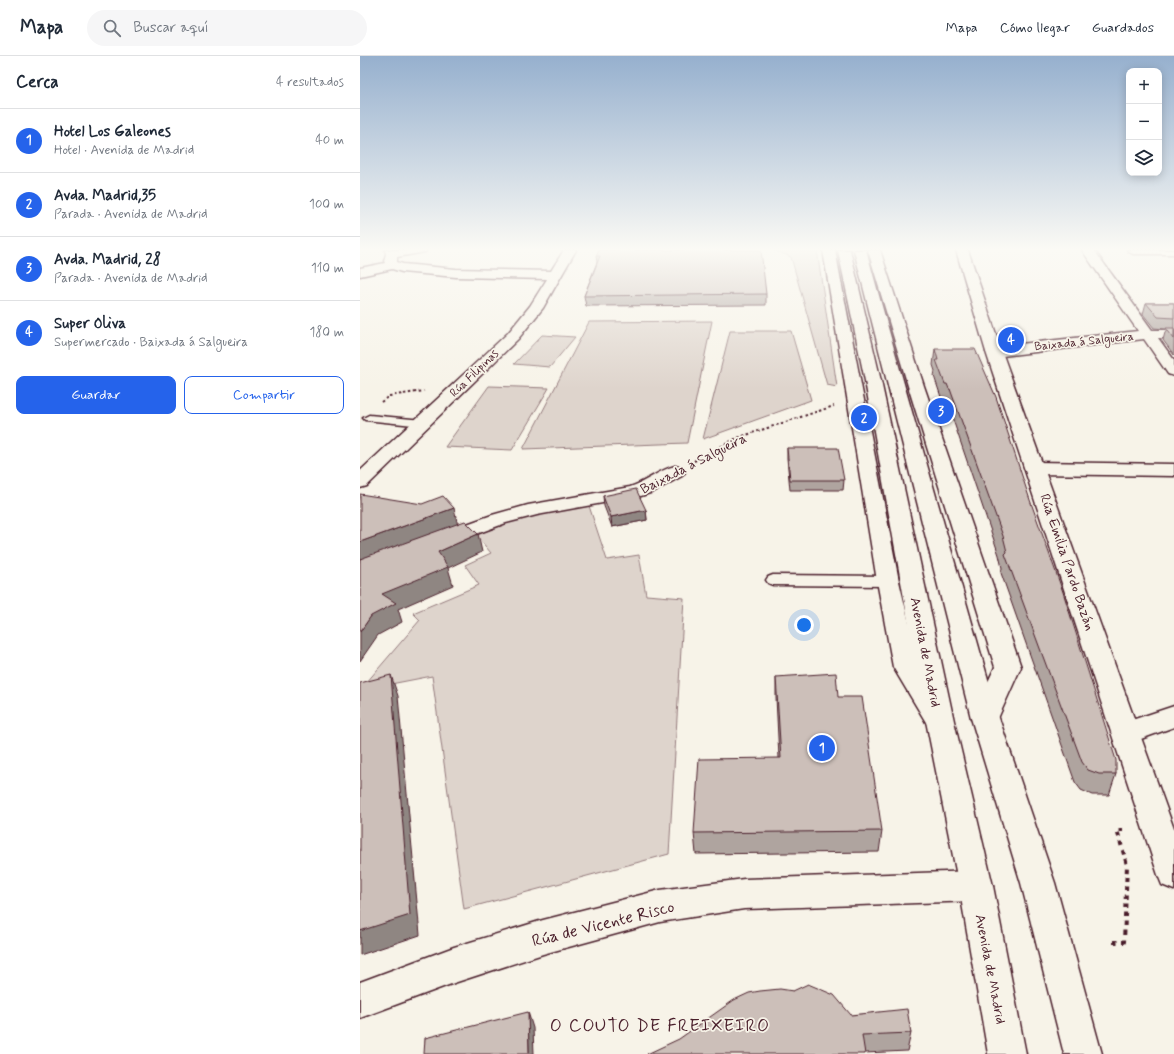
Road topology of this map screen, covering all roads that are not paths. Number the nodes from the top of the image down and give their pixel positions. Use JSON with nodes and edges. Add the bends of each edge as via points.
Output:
{"nodes":[{"id":1,"x":543,"y":297,"type":"edge"},
{"id":2,"x":837,"y":297,"type":"edge"},
{"id":3,"x":854,"y":297,"type":"edge"},
{"id":4,"x":872,"y":297,"type":"edge"},
{"id":5,"x":888,"y":297,"type":"edge"},
{"id":6,"x":977,"y":297,"type":"edge"},
{"id":7,"x":1121,"y":297,"type":"edge"},
{"id":8,"x":1148,"y":334,"type":"junction"},
{"id":9,"x":1174,"y":334,"type":"edge"},
{"id":10,"x":994,"y":352,"type":"junction"},
{"id":11,"x":1174,"y":371,"type":"edge"},
{"id":12,"x":369,"y":418,"type":"dead end"},
{"id":13,"x":423,"y":423,"type":"junction"},
{"id":14,"x":1035,"y":468,"type":"junction"},
{"id":15,"x":1174,"y":470,"type":"edge"},
{"id":16,"x":675,"y":472,"type":"road end"},
{"id":17,"x":360,"y":482,"type":"edge"},
{"id":18,"x":426,"y":547,"type":"edge"},
{"id":19,"x":773,"y":580,"type":"dead end"},
{"id":20,"x":888,"y":581,"type":"junction"},
{"id":21,"x":1174,"y":716,"type":"edge"},
{"id":22,"x":985,"y":718,"type":"junction"},
{"id":23,"x":940,"y":722,"type":"junction"},
{"id":24,"x":1126,"y":733,"type":"junction"},
{"id":25,"x":1172,"y":866,"type":"edge"},
{"id":26,"x":976,"y":886,"type":"junction"},
{"id":27,"x":360,"y":1000,"type":"edge"},
{"id":28,"x":1007,"y":1054,"type":"edge"},
{"id":29,"x":1083,"y":1054,"type":"edge"}],
"edges":[{"from":1,"to":13,"type":"main road","name":"Rúa Filipinas","via":[[513,336]]},
{"from":2,"to":20,"type":"main road"},
{"from":3,"to":23,"type":"main road","name":"Avenida de Madrid"},
{"from":4,"to":22,"type":"main road"},
{"from":5,"to":22,"type":"main road","via":[[1008,667]]},
{"from":6,"to":10,"type":"main road","name":"Rúa Emilia Pardo Bazán"},
{"from":7,"to":8,"type":"main road"},
{"from":8,"to":9,"type":"main road","name":"Baixada á Salgueira"},
{"from":8,"to":10,"type":"main road","name":"Baixada á Salgueira"},
{"from":8,"to":11,"type":"main road"},
{"from":10,"to":14,"type":"main road","name":"Rúa Emilia Pardo Bazán"},
{"from":12,"to":13,"type":"lane"},
{"from":13,"to":17,"type":"main road","name":"Rúa Filipinas"},
{"from":14,"to":15,"type":"main road"},
{"from":14,"to":24,"type":"main road","name":"Rúa Emilia Pardo Bazán"},
{"from":16,"to":18,"type":"main road","name":"Baixada á Salgueira","via":[[640,490],[535,509],[499,519]]},
{"from":19,"to":20,"type":"lane"},
{"from":20,"to":23,"type":"main road","via":[[906,667]]},
{"from":21,"to":24,"type":"main road"},
{"from":22,"to":29,"type":"main road","via":[[1038,883]]},
{"from":23,"to":26,"type":"main road","name":"Avenida de Madrid"},
{"from":24,"to":25,"type":"main road","name":"Rúa Emilia Pardo Bazán"},
{"from":26,"to":27,"type":"main road","name":"Rúa de Vicente Risco","via":[[744,894],[660,906],[543,937],[454,965]]},
{"from":26,"to":28,"type":"main road","name":"Avenida de Madrid"}]}
